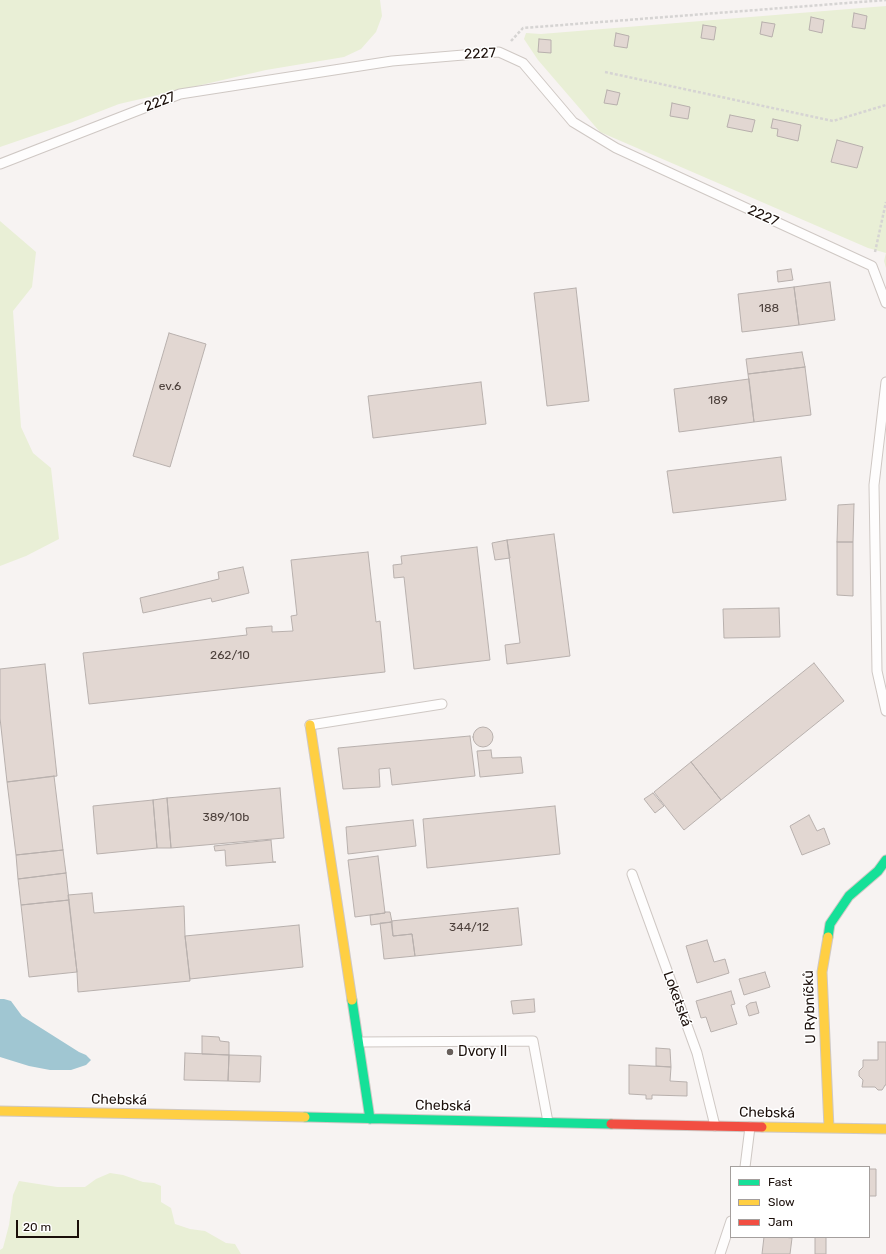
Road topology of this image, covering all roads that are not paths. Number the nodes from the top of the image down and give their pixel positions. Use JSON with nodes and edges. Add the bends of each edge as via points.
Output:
{"nodes":[{"id":1,"x":0,"y":164,"type":"edge"},
{"id":2,"x":886,"y":303,"type":"edge"},
{"id":3,"x":886,"y":382,"type":"edge"},
{"id":4,"x":442,"y":704,"type":"dead end"},
{"id":5,"x":886,"y":711,"type":"edge"},
{"id":6,"x":310,"y":725,"type":"joint"},
{"id":7,"x":886,"y":860,"type":"edge"},
{"id":8,"x":632,"y":874,"type":"dead end"},
{"id":9,"x":358,"y":1042,"type":"junction"},
{"id":10,"x":0,"y":1112,"type":"edge"},
{"id":11,"x":370,"y":1119,"type":"junction"},
{"id":12,"x":548,"y":1122,"type":"junction"},
{"id":13,"x":715,"y":1126,"type":"junction"},
{"id":14,"x":750,"y":1127,"type":"junction"},
{"id":15,"x":829,"y":1128,"type":"junction"},
{"id":16,"x":886,"y":1129,"type":"edge"},
{"id":17,"x":745,"y":1166,"type":"edge"},
{"id":18,"x":730,"y":1224,"type":"edge"},
{"id":19,"x":720,"y":1254,"type":"edge"}],
"edges":[{"from":1,"to":2,"type":"lane","name":"2227","via":[[180,94],[392,61],[499,52],[523,63],[573,122],[616,148],[872,266]]},
{"from":3,"to":5,"type":"lane","via":[[874,485],[877,670]]},
{"from":4,"to":6,"type":"lane"},
{"from":6,"to":9,"type":"street"},
{"from":7,"to":15,"type":"street","name":"U Rybníčků","via":[[878,871],[849,896],[830,924],[822,972]]},
{"from":8,"to":13,"type":"lane","name":"Loketská","via":[[697,1053]]},
{"from":9,"to":11,"type":"street"},
{"from":9,"to":12,"type":"lane","via":[[533,1041]]},
{"from":10,"to":11,"type":"street","name":"Chebská"},
{"from":11,"to":12,"type":"street","name":"Chebská"},
{"from":12,"to":13,"type":"street","name":"Chebská"},
{"from":13,"to":14,"type":"street","name":"Chebská"},
{"from":14,"to":15,"type":"street","name":"Chebská"},
{"from":14,"to":17,"type":"lane"},
{"from":15,"to":16,"type":"street","name":"Chebská"},
{"from":18,"to":19,"type":"lane"}]}
